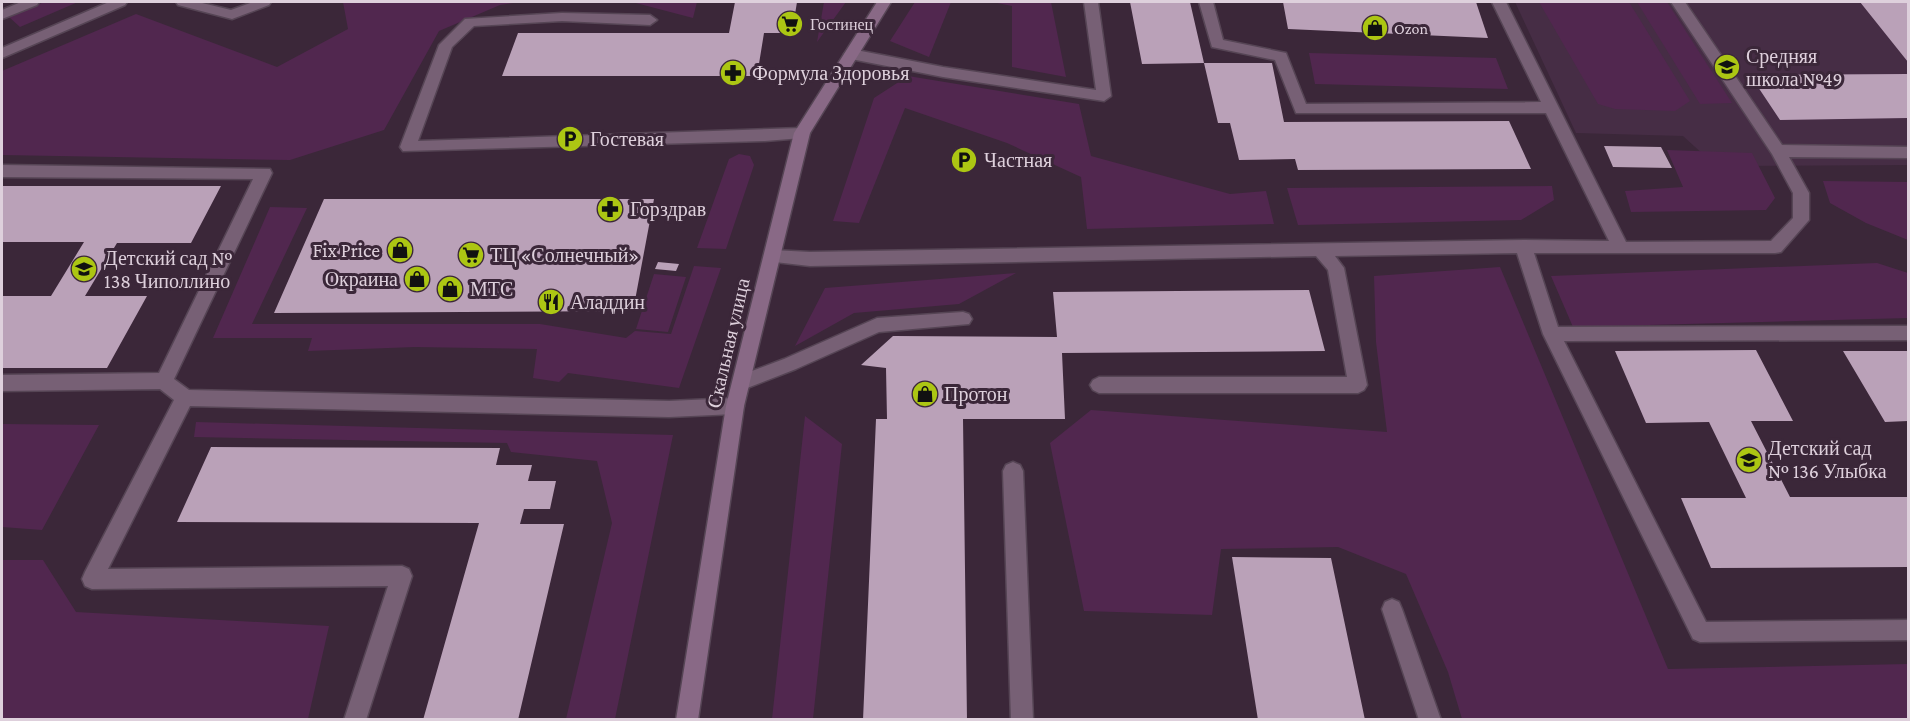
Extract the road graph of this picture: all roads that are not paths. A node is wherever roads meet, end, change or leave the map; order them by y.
1 (32, 2) edge
2 (120, 2) edge
3 (183, 2) edge
4 (264, 2) edge
5 (884, 2) edge
6 (1091, 2) edge
7 (1206, 2) edge
8 (1499, 2) edge
9 (1678, 2) edge
10 (2, 15) edge
11 (650, 20) dead end
12 (2, 53) edge
13 (851, 54) junction
14 (1551, 108) junction
15 (802, 133) junction
16 (1778, 151) junction
17 (1908, 152) edge
18 (2, 171) edge
19 (1524, 246) junction
20 (1621, 248) junction
21 (1321, 251) junction
22 (772, 256) junction
23 (963, 319) dead end
24 (1908, 333) edge
25 (1552, 334) junction
26 (164, 381) junction
27 (741, 382) junction
28 (2, 383) edge
29 (1099, 385) dead end
30 (185, 398) junction
31 (735, 406) junction
32 (1013, 471) dead end
33 (1392, 609) dead end
34 (1908, 630) edge
35 (355, 720) edge
36 (687, 720) edge
37 (1022, 720) edge
38 (1430, 720) edge

1 - 10 lane
2 - 12 lane
3 - 4 lane
5 - 13 street, Скальная улица
6 - 13 lane
7 - 14 lane
8 - 14 lane
9 - 16 lane
11 - 15 lane
13 - 15 street, Скальная улица
14 - 20 lane
15 - 22 street, Скальная улица
16 - 17 lane
16 - 20 lane
18 - 26 lane
19 - 20 lane
19 - 21 lane
19 - 25 lane
21 - 22 lane
21 - 29 lane
22 - 27 street, Скальная улица
23 - 27 lane
24 - 25 lane
25 - 34 lane
26 - 28 lane
26 - 30 lane
27 - 31 street, Скальная улица
30 - 31 lane
30 - 35 lane
31 - 36 street, Скальная улица
32 - 37 lane
33 - 38 lane

